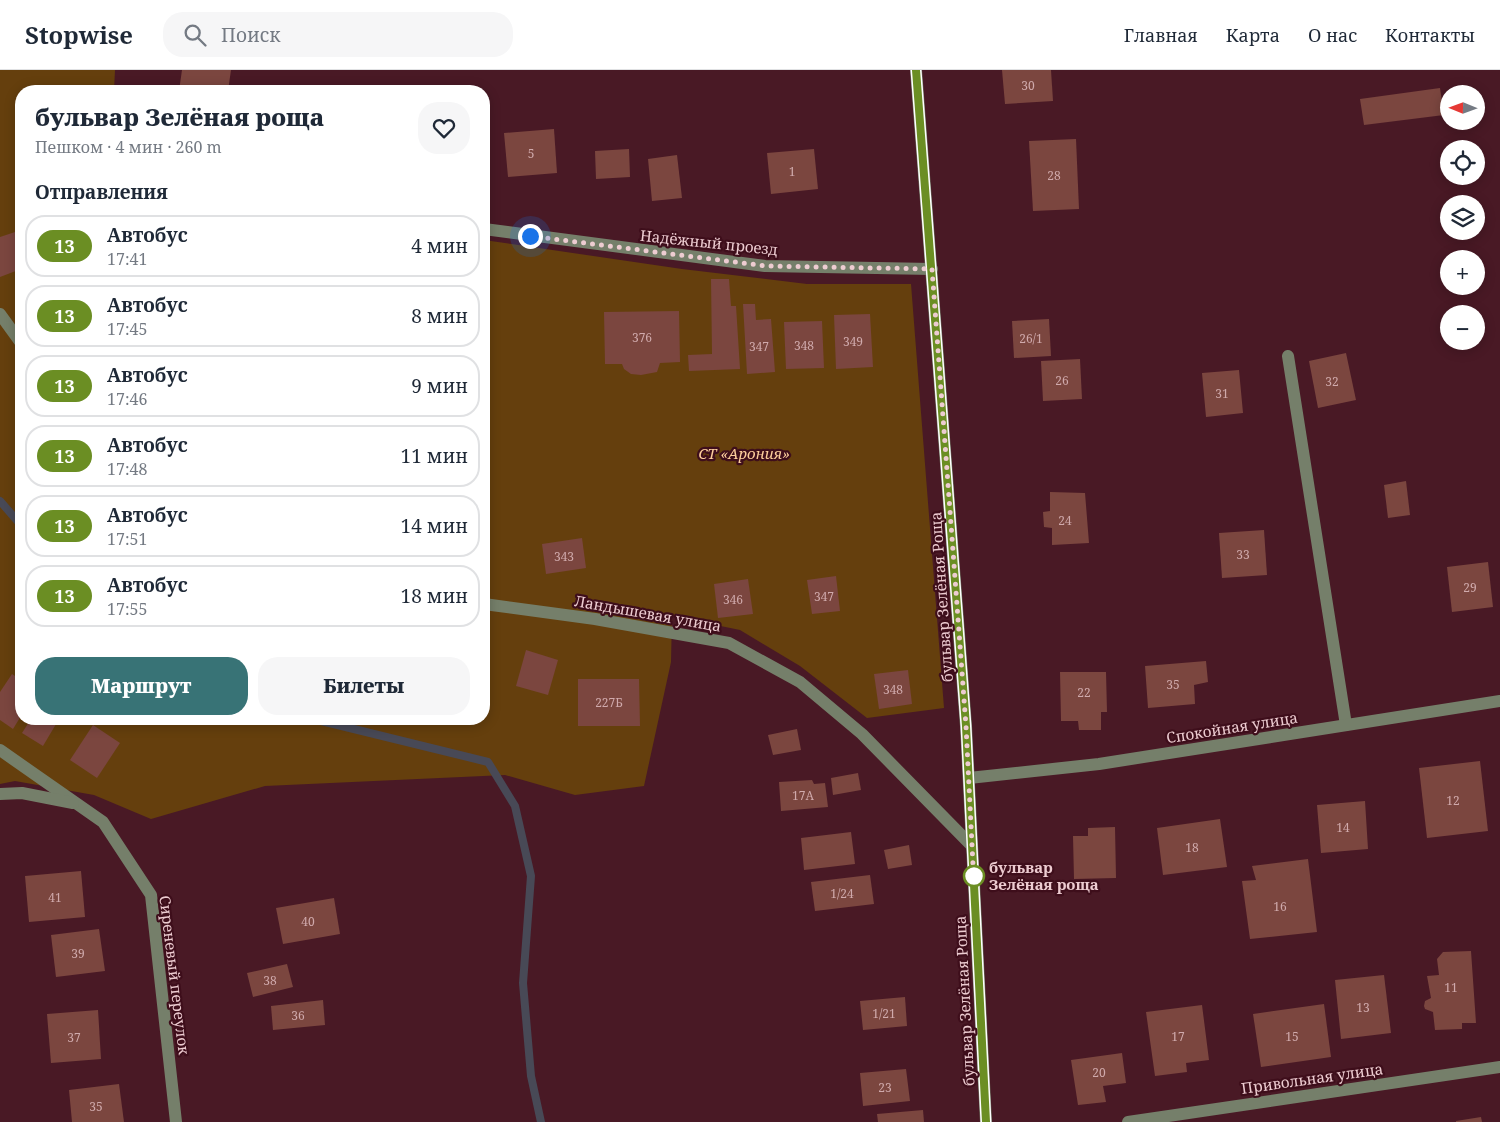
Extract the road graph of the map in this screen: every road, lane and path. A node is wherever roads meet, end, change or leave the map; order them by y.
1 (916, 70) edge
2 (490, 230) edge
3 (932, 269) junction
4 (0, 314) edge
5 (15, 335) edge
6 (1288, 356) dead end
7 (490, 605) edge
8 (1500, 701) edge
9 (1346, 725) junction
10 (0, 750) edge
11 (969, 778) junction
12 (0, 794) edge
13 (78, 804) junction
14 (972, 846) junction
15 (1500, 1067) edge
16 (176, 1122) edge
17 (986, 1122) edge
18 (1128, 1122) edge

1 - 3 street, бульвар Зелёная Роща
2 - 3 street, Надёжный проезд
3 - 11 street, бульвар Зелёная Роща
4 - 5 street
6 - 9 street
7 - 14 street, Ландышевая улица
8 - 9 street, Спокойная улица
9 - 11 street, Спокойная улица
10 - 13 street, Сиреневый переулок
11 - 14 street, бульвар Зелёная Роща
12 - 13 street
13 - 16 street, Сиреневый переулок
14 - 17 street, бульвар Зелёная Роща
15 - 18 street, Привольная улица

